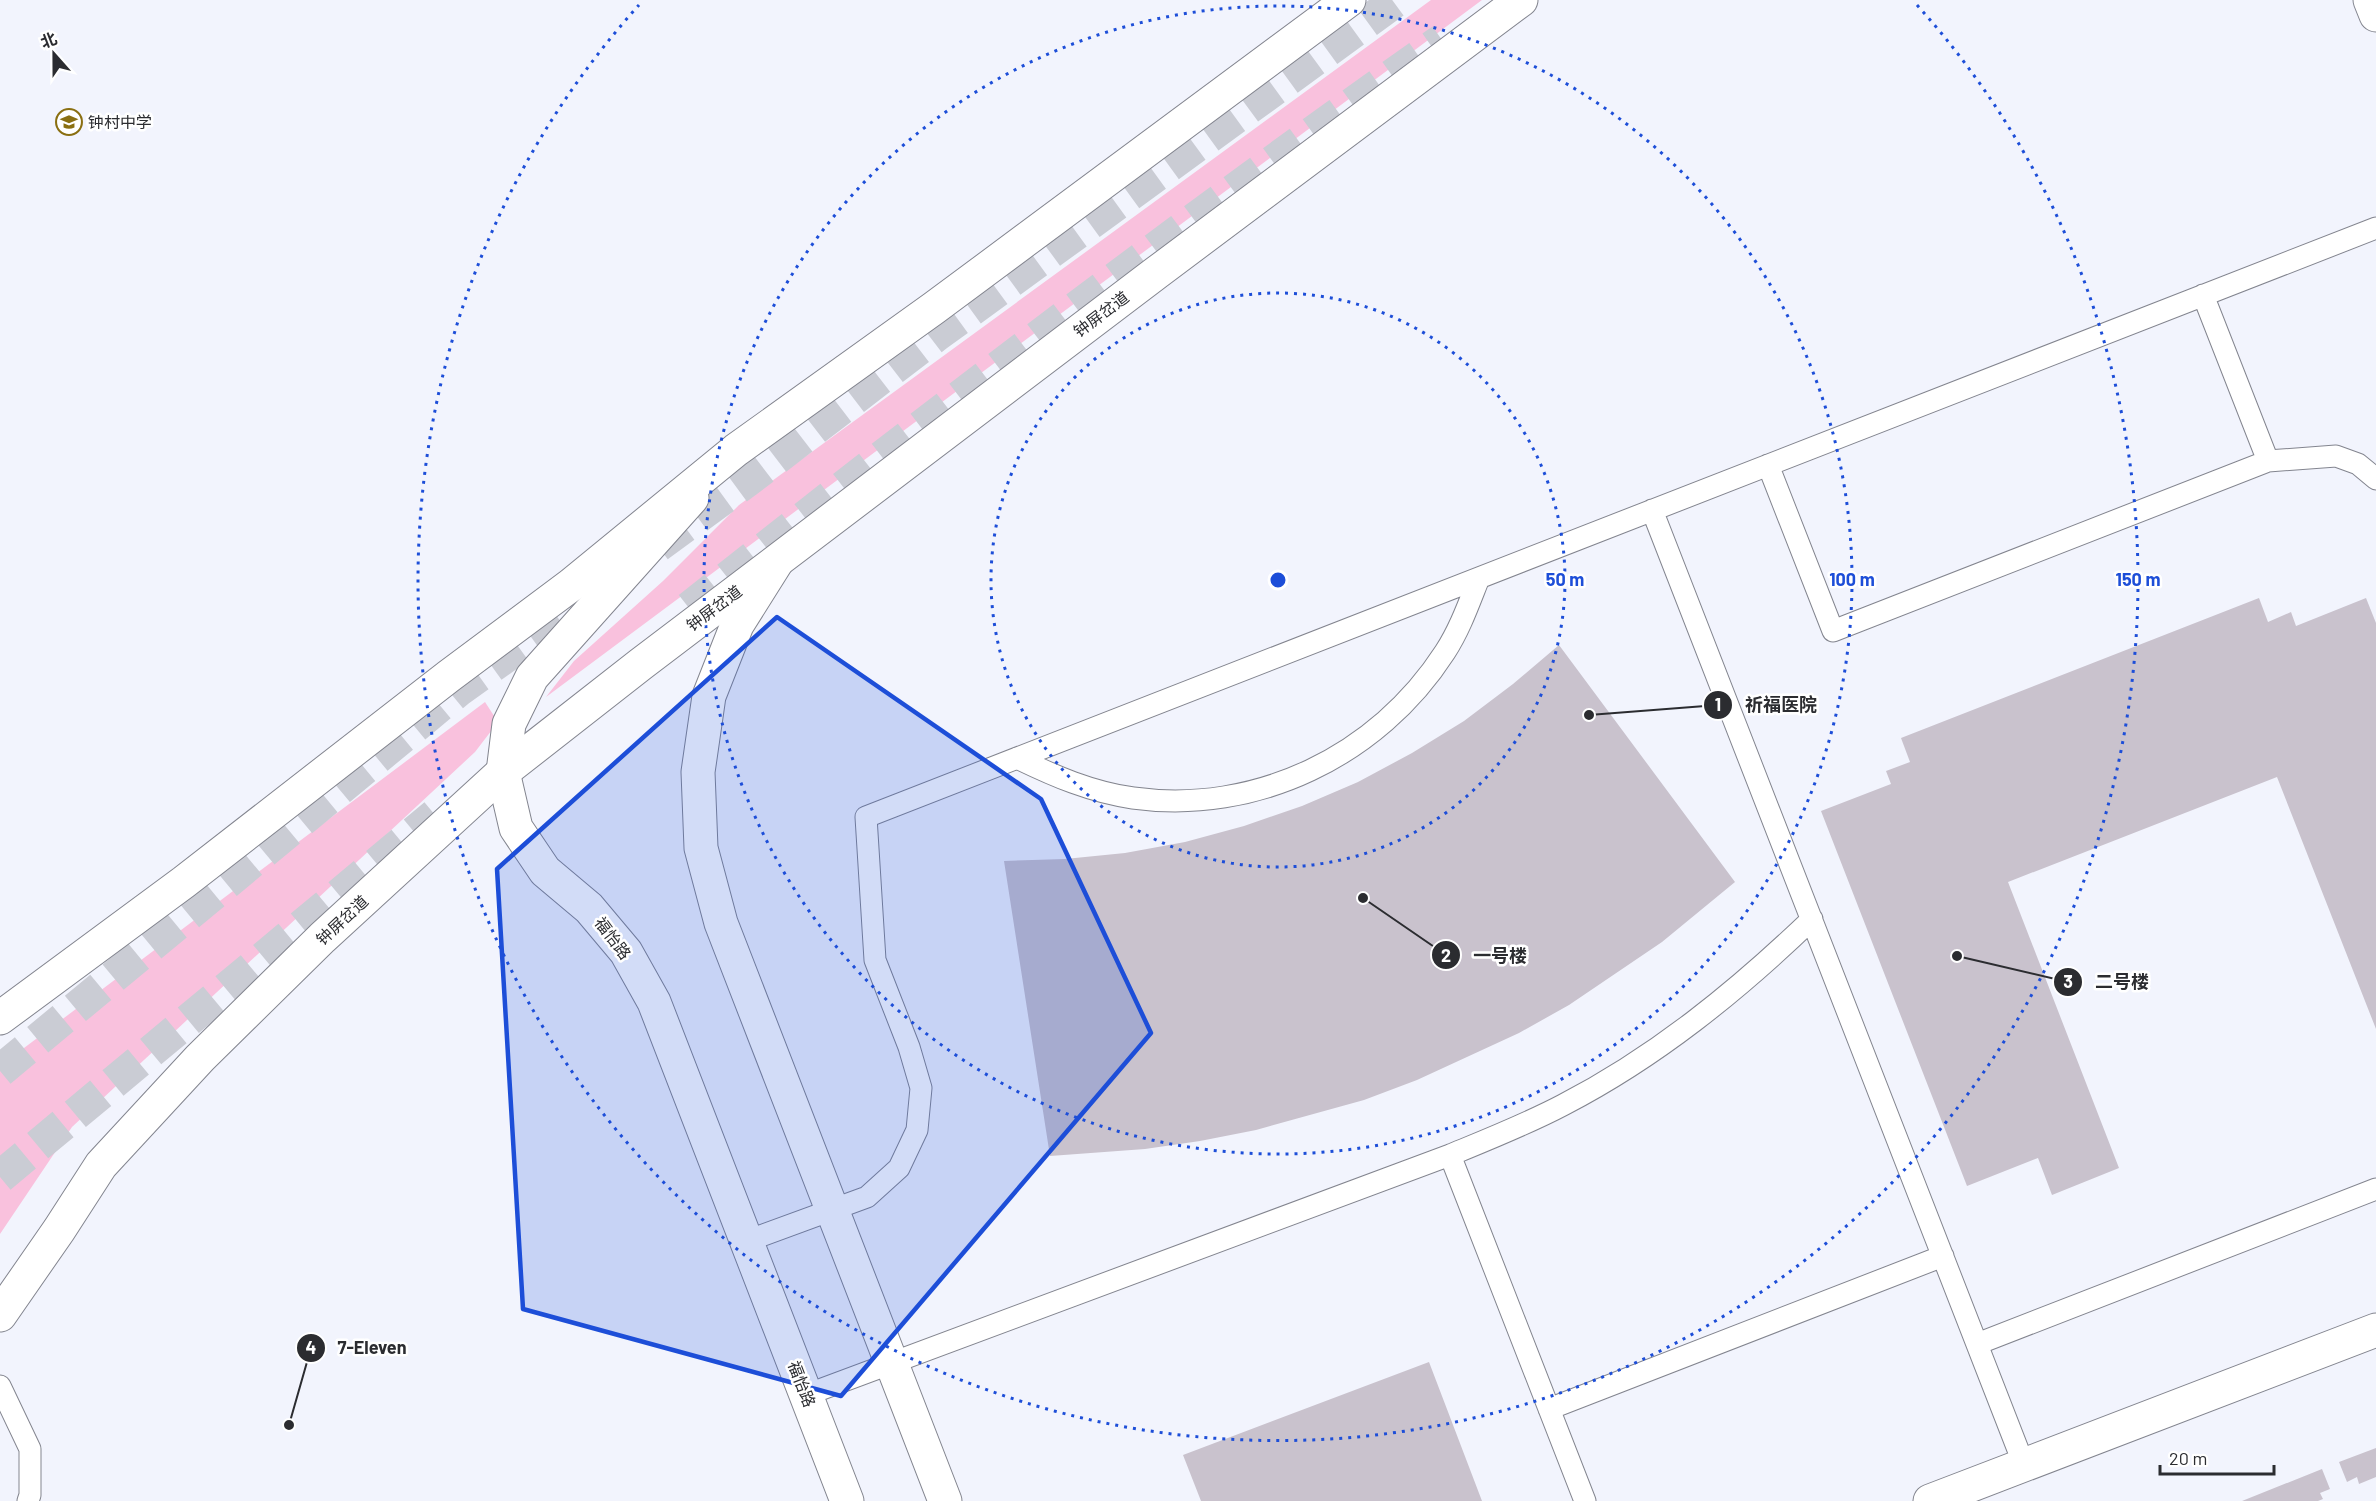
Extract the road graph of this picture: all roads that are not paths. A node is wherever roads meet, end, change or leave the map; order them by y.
1 (1349, 0) edge
2 (1521, 0) edge
3 (2370, 0) edge
4 (2376, 15) edge
5 (2376, 228) edge
6 (2203, 295) junction
7 (735, 450) junction
8 (2268, 461) junction
9 (1768, 465) junction
10 (2376, 479) edge
11 (1652, 510) junction
12 (777, 560) junction
13 (1479, 578) junction
14 (1017, 758) junction
15 (503, 772) junction
16 (1812, 919) junction
17 (0, 1018) edge
18 (1450, 1155) junction
19 (2376, 1189) edge
20 (833, 1210) junction
21 (747, 1241) junction
22 (1943, 1256) junction
23 (0, 1315) edge
24 (2376, 1330) edge
25 (1977, 1344) junction
26 (892, 1363) junction
27 (0, 1386) edge
28 (806, 1395) junction
29 (1549, 1409) junction
30 (2024, 1465) junction
31 (1941, 1499) edge
32 (28, 1501) edge
33 (847, 1501) edge
34 (945, 1501) edge
35 (1585, 1501) edge

1 - 7 main road
2 - 12 main road, 钟屏岔道
3 - 4 main road
5 - 6 lane
6 - 8 lane
6 - 9 lane
7 - 15 main road, 福怡路
7 - 17 main road
8 - 9 lane
8 - 10 lane
9 - 11 lane
11 - 13 lane
11 - 16 lane
12 - 15 main road, 钟屏岔道
12 - 20 main road
13 - 14 lane
13 - 14 lane
14 - 20 lane
15 - 21 main road, 福怡路
15 - 23 main road, 钟屏岔道
16 - 18 lane
16 - 22 lane
18 - 26 lane
18 - 29 lane
19 - 25 lane
20 - 21 lane
20 - 26 main road
21 - 28 main road, 福怡路
22 - 25 lane
22 - 29 lane
24 - 30 main road
25 - 30 lane
26 - 28 lane
26 - 34 main road
27 - 32 lane
28 - 33 main road, 福怡路
29 - 35 lane
30 - 31 main road

